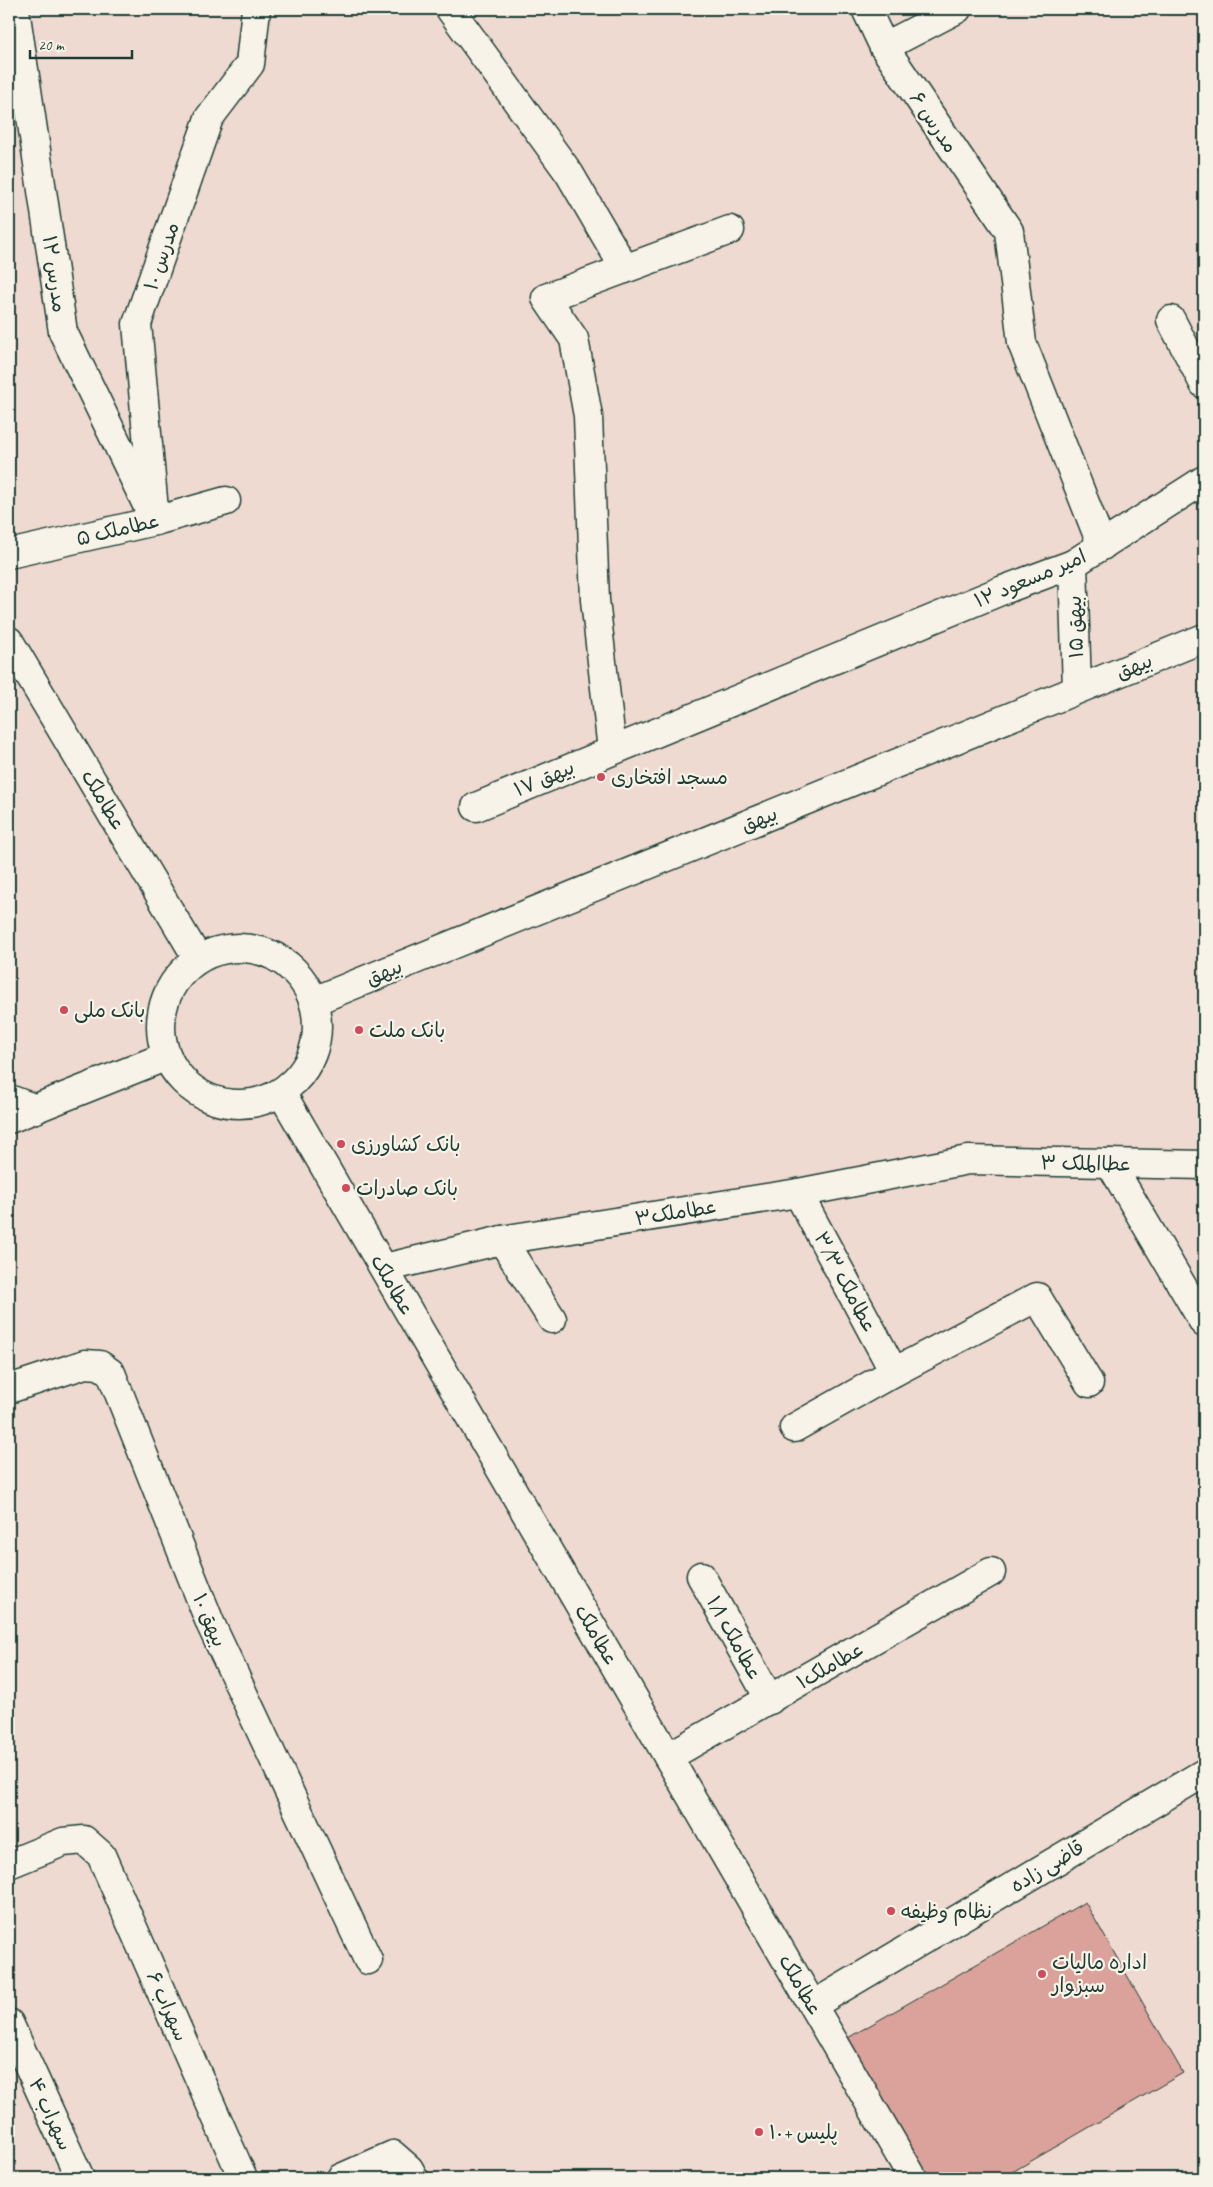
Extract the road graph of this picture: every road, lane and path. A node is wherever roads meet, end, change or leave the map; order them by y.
1 (15, 9) edge
2 (256, 9) edge
3 (450, 9) edge
4 (866, 9) edge
5 (957, 9) edge
6 (884, 47) junction
7 (730, 230) dead end
8 (625, 269) junction
9 (1171, 320) dead end
10 (1204, 384) edge
11 (1204, 480) edge
12 (226, 501) dead end
13 (155, 521) junction
14 (1102, 546) junction
15 (9, 554) edge
16 (1073, 564) junction
17 (1204, 638) edge
18 (9, 641) edge
19 (1077, 689) junction
20 (612, 750) junction
21 (476, 807) dead end
22 (198, 959) junction
23 (314, 1001) junction
24 (167, 1056) junction
25 (281, 1092) junction
26 (9, 1099) edge
27 (36, 1109) junction
28 (9, 1119) edge
29 (968, 1160) joint
30 (1110, 1164) junction
31 (1204, 1166) edge
32 (798, 1193) junction
33 (502, 1240) junction
34 (384, 1268) junction
35 (552, 1319) dead end
36 (1204, 1323) edge
37 (894, 1372) junction
38 (1089, 1384) dead end
39 (9, 1389) edge
40 (794, 1428) dead end
41 (991, 1572) dead end
42 (701, 1576) dead end
43 (770, 1700) junction
44 (668, 1757) junction
45 (1204, 1773) edge
46 (9, 1864) edge
47 (368, 1960) dead end
48 (813, 2005) junction
49 (9, 2023) edge
50 (80, 2178) edge
51 (243, 2178) edge
52 (342, 2178) edge
53 (414, 2178) edge
54 (913, 2178) edge

1 - 13 street, مدرس ۱۲
2 - 13 street, مدرس ۱۰
3 - 8 street
4 - 6 street, مدرس ۶
5 - 6 street
6 - 14 street, مدرس ۶
7 - 8 street
8 - 20 street
9 - 10 street
11 - 14 street, امیر مسعود ۱۲
12 - 13 street, عطاملک ۵
13 - 15 street, عطاملک ۵
14 - 16 street, امیر مسعود ۱۲
16 - 19 street, بیهق ۱۵
16 - 20 street, امیر مسعود ۱۲
17 - 19 street, بیهق
18 - 22 street, عطاملک
19 - 23 street, بیهق
20 - 21 street, بیهق ۱۷
22 - 23 street
22 - 24 street
23 - 25 street
24 - 25 street
24 - 27 street
25 - 34 street, عطاملک
26 - 27 street
27 - 28 street
29 - 30 street, عطاالملک ۳
29 - 32 street, عطاملک۳
30 - 31 street, عطاالملک ۳
30 - 36 street
32 - 33 street, عطاملک۳
32 - 37 street, عطاملک ۳/۳
33 - 34 street, عطاملک۳
33 - 35 street
34 - 44 street, عطاملک
37 - 38 street
37 - 40 street
39 - 47 street, بیهق ۱۰
41 - 43 street, عطاملک۱
42 - 43 street, عطاملک ۱/۱
43 - 44 street, عطاملک۱
44 - 48 street, عطاملک
45 - 48 street, قاضی زاده
46 - 51 street, سهراب ۶
48 - 54 street, عطاملک
49 - 50 street, سهراب ۴
52 - 53 street

